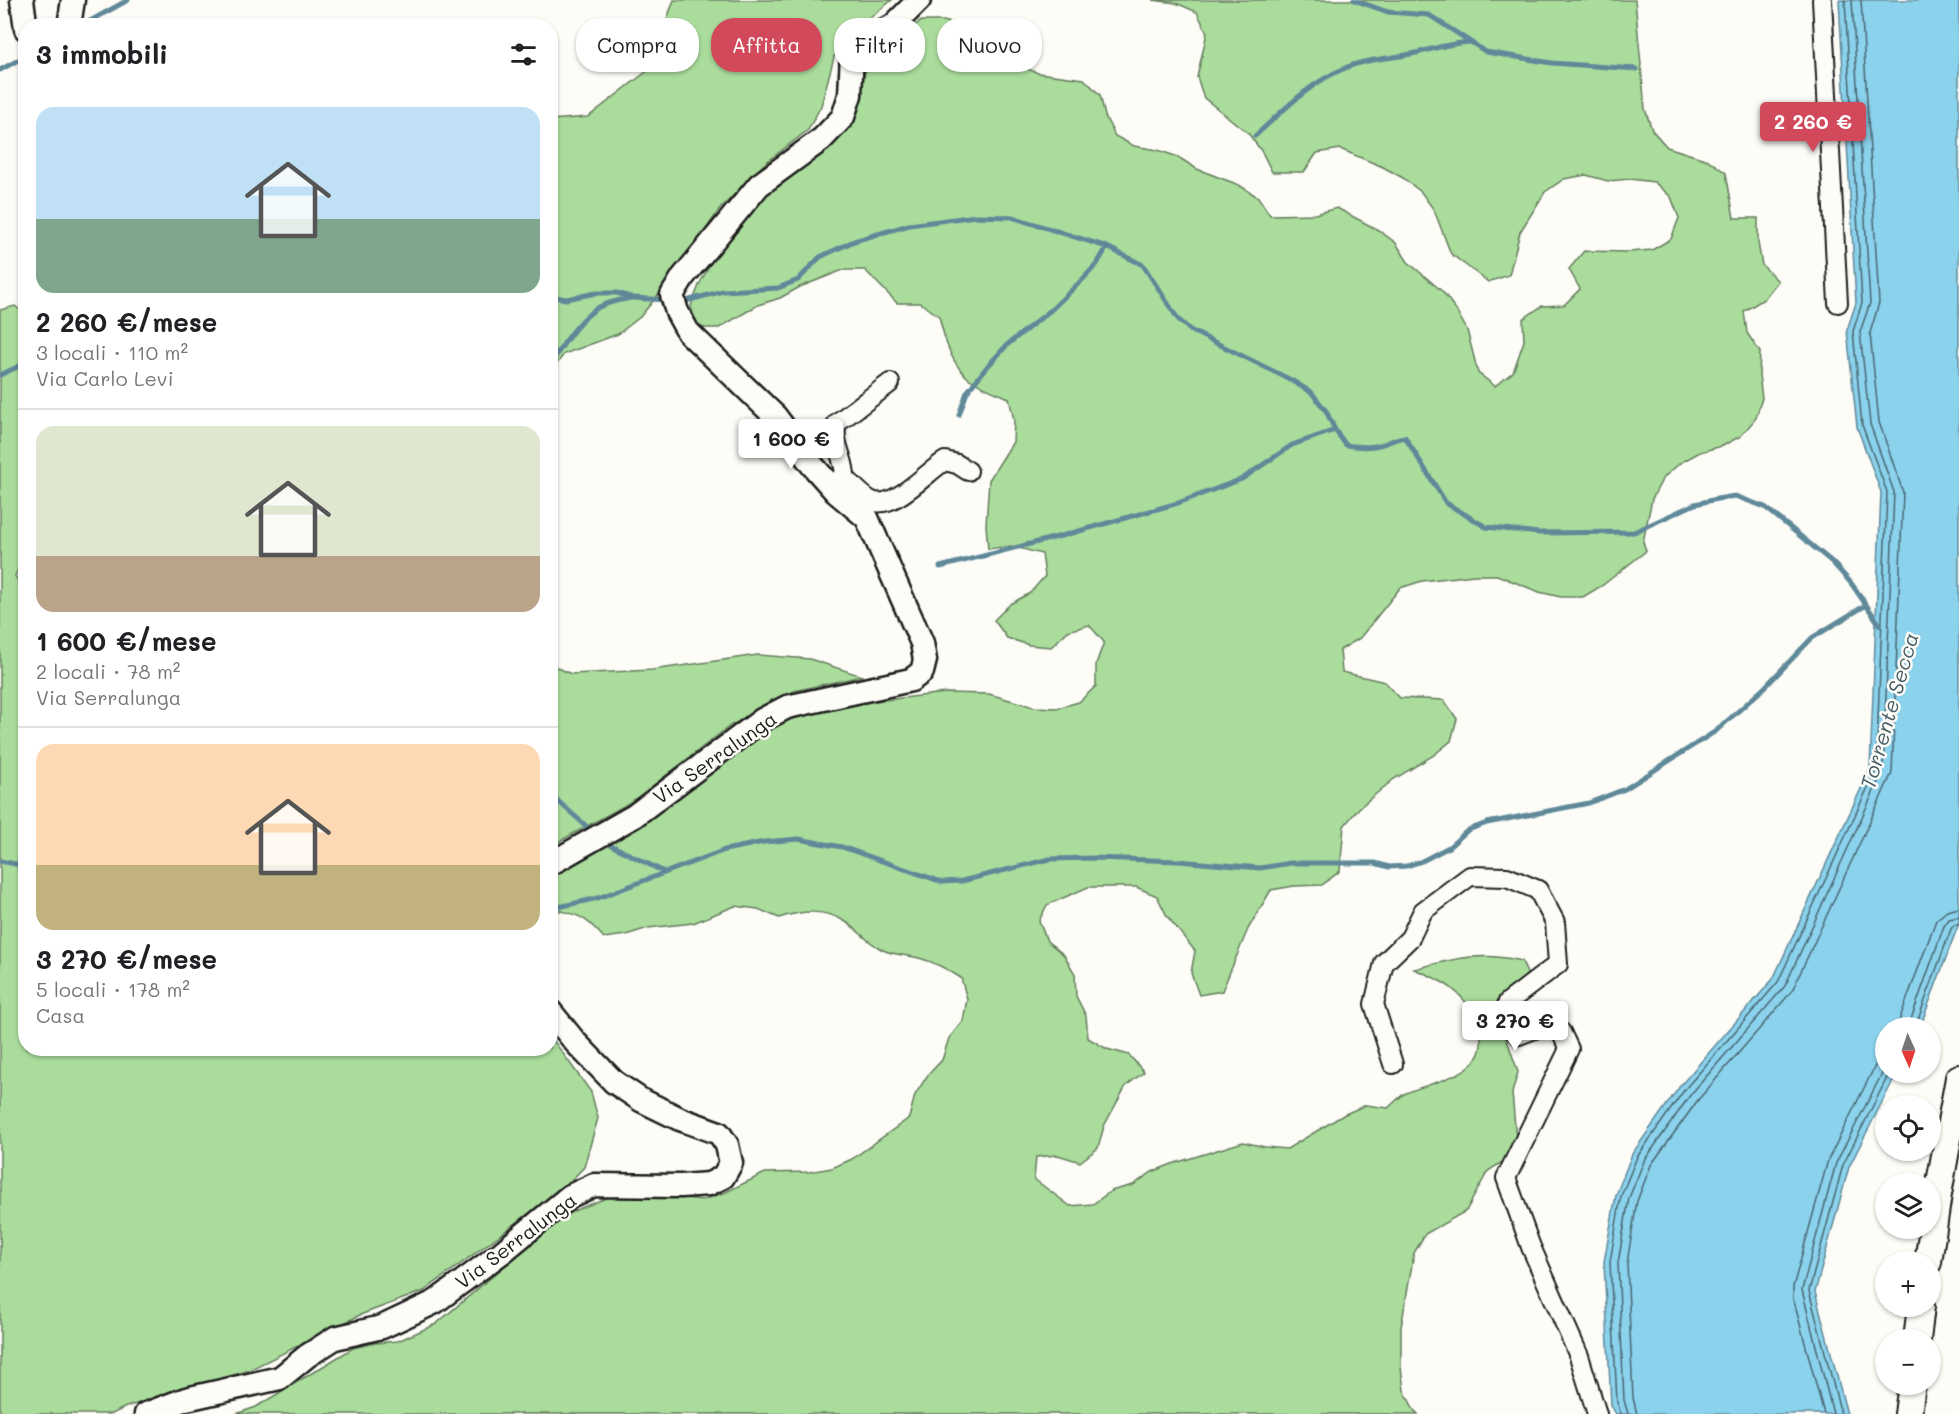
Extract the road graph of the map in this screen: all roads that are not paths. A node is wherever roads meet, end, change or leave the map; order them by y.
1 (22, 0) edge
2 (73, 0) edge
3 (919, 0) edge
4 (1822, 0) edge
5 (24, 18) edge
6 (70, 18) edge
7 (1838, 303) dead end
8 (890, 383) dead end
9 (968, 471) dead end
10 (836, 480) junction
11 (558, 859) edge
12 (558, 1021) edge
13 (1393, 1064) dead end
14 (1959, 1078) edge
15 (1956, 1117) edge
16 (1930, 1251) edge
17 (1911, 1395) edge
18 (146, 1414) edge
19 (1597, 1414) edge
20 (1908, 1414) edge

1 - 5 street
2 - 6 street
3 - 10 street, Via Serralunga
4 - 7 street
8 - 10 street
9 - 10 street, Via Serralunga
10 - 11 street, Via Serralunga
12 - 18 street, Via Serralunga
13 - 19 street
14 - 15 main road
15 - 16 main road
17 - 20 main road

